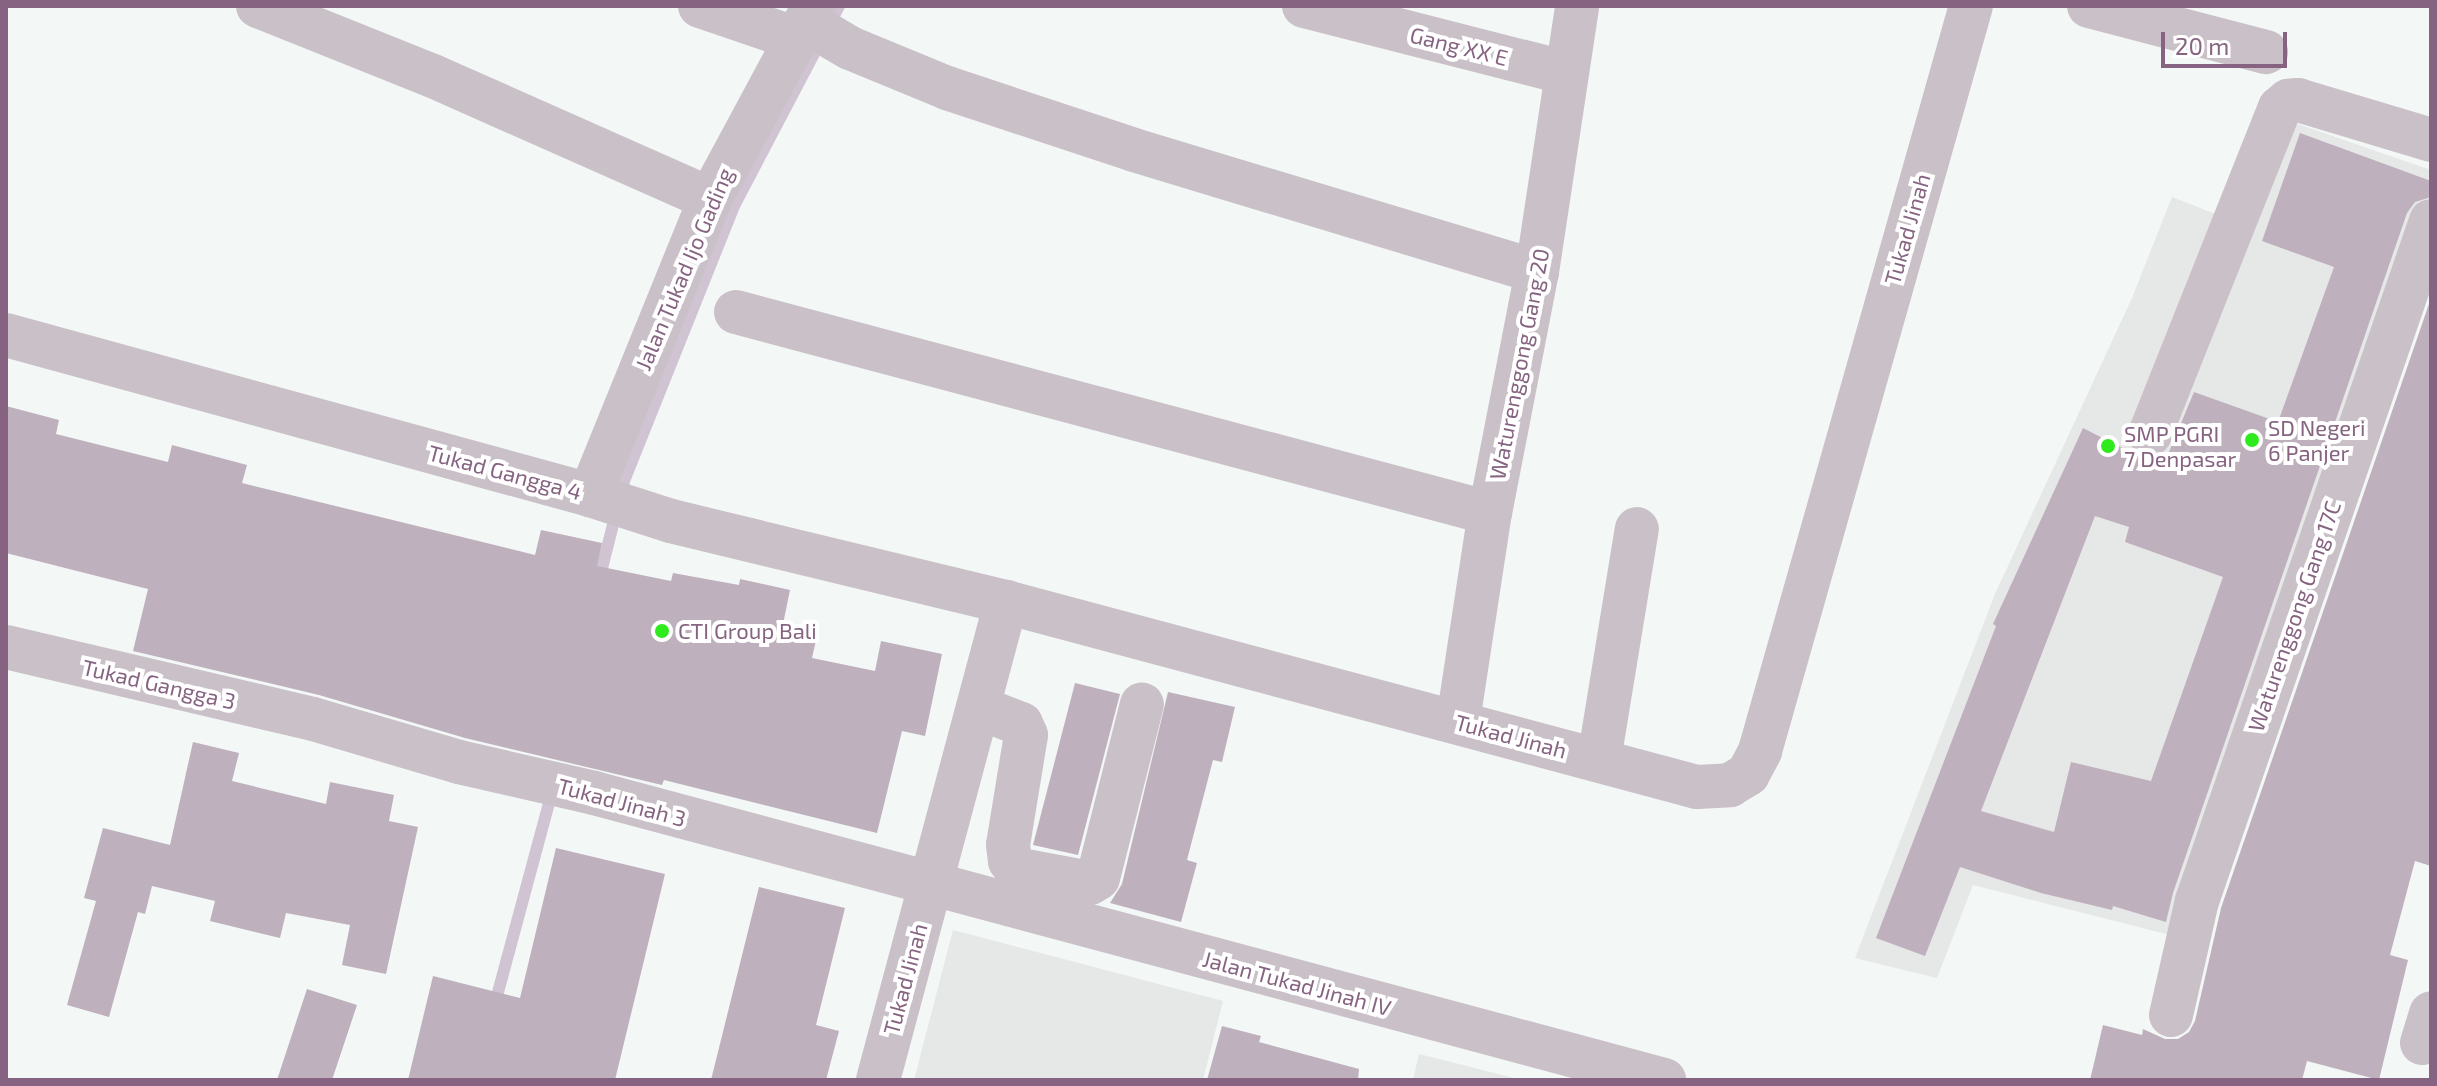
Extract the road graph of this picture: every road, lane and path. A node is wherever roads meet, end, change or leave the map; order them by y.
1 (258, 6) edge
2 (700, 6) edge
3 (1304, 6) edge
4 (1577, 6) edge
5 (2089, 6) edge
6 (2200, 20) edge
7 (1966, 21) edge
8 (818, 29) edge
9 (2266, 52) dead end
10 (1566, 73) junction
11 (2431, 140) edge
12 (710, 199) junction
13 (2431, 221) edge
14 (1537, 272) junction
15 (736, 312) dead end
16 (6, 335) edge
17 (2150, 434) dead end
18 (596, 497) junction
19 (1490, 513) junction
20 (1637, 529) dead end
21 (1006, 602) junction
22 (6, 647) edge
23 (1142, 704) dead end
24 (980, 708) junction
25 (313, 719) joint
26 (1458, 721) junction
27 (1599, 760) junction
28 (930, 886) junction
29 (2171, 1015) dead end
30 (878, 1080) edge
31 (1664, 1080) edge

1 - 12 street
2 - 8 street
3 - 10 street, Gang XX E
4 - 10 street, Waturenggong Gang 20
5 - 6 street
6 - 9 street
7 - 27 street, Tukad Jinah
8 - 12 street, Jalan Tukad Ijo Gading
8 - 14 street
10 - 14 street, Waturenggong Gang 20
11 - 17 street
12 - 18 street, Jalan Tukad Ijo Gading
13 - 29 street, Waturenggong Gang 17C
14 - 19 street, Waturenggong Gang 20
15 - 19 street
16 - 18 street, Tukad Gangga 4
18 - 21 street, Tukad Gangga 4
19 - 26 street, Waturenggong Gang 20
20 - 27 street
21 - 24 street, Tukad Jinah
21 - 26 street, Tukad Jinah
22 - 25 street, Tukad Gangga 3
23 - 24 street
24 - 28 street, Tukad Jinah
25 - 28 street, Tukad Jinah 3
26 - 27 street, Tukad Jinah
28 - 30 street, Tukad Jinah
28 - 31 street, Jalan Tukad Jinah IV

